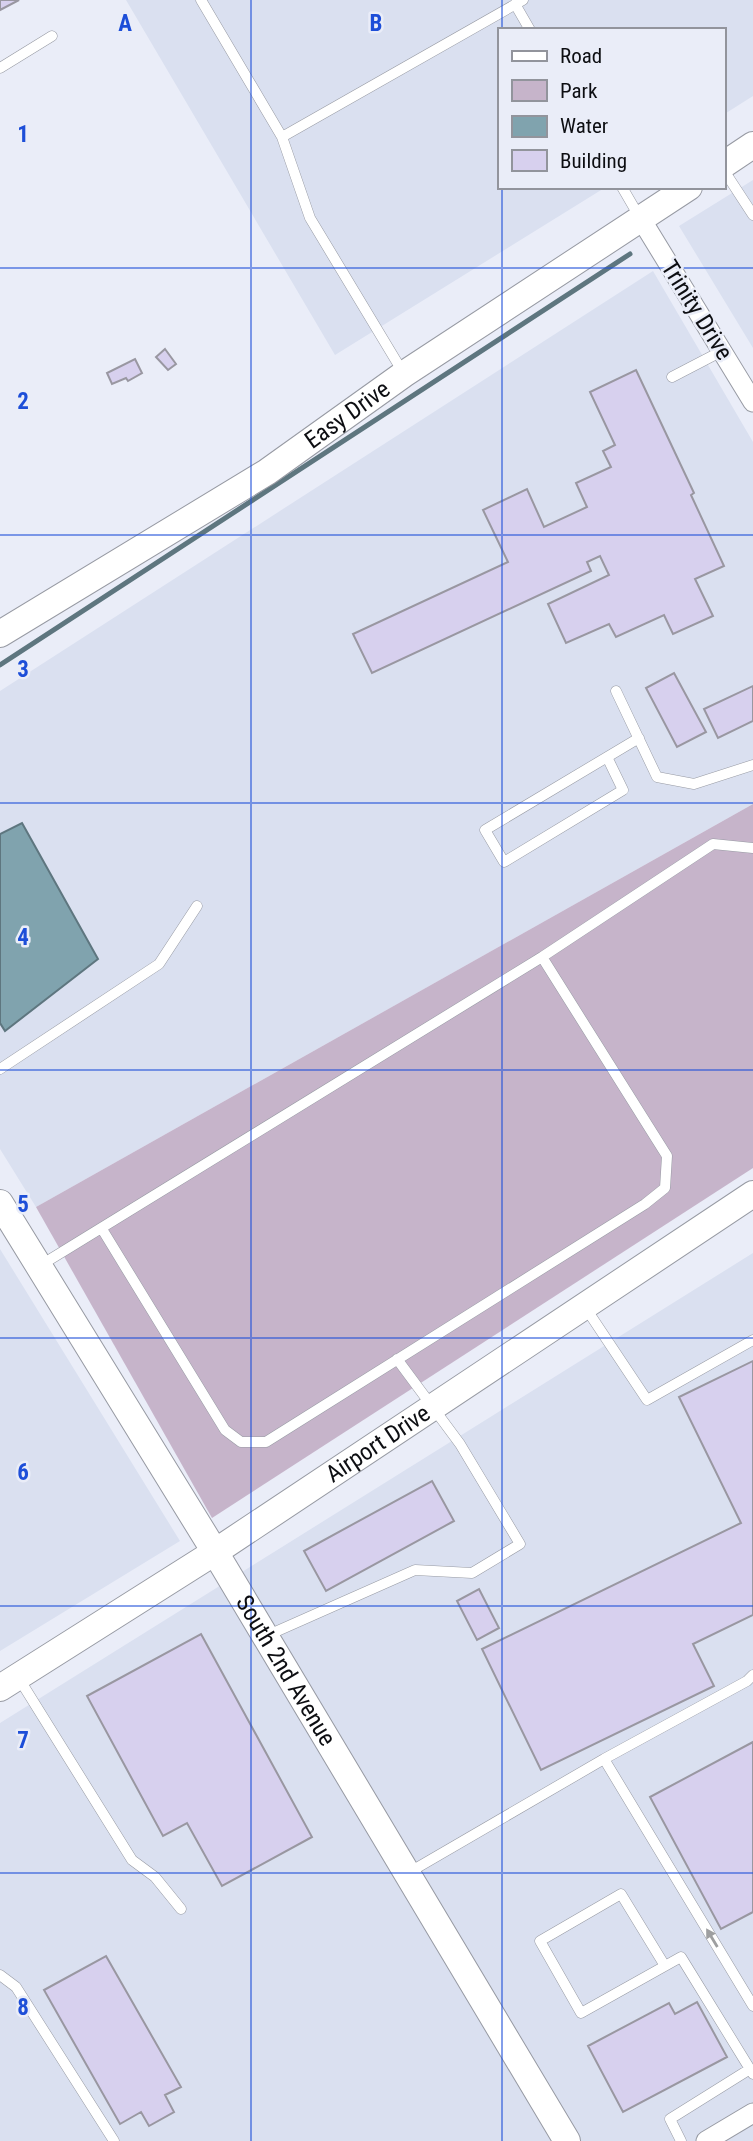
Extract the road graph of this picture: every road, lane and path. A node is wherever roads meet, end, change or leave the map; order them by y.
1 (201, 0) edge
2 (519, 2) edge
3 (529, 28) edge
4 (52, 36) dead end
5 (0, 68) edge
6 (282, 137) junction
7 (753, 145) edge
8 (725, 166) edge
9 (725, 170) edge
10 (623, 189) edge
11 (686, 189) edge
12 (753, 215) edge
13 (640, 219) junction
14 (722, 351) junction
15 (404, 374) junction
16 (672, 377) dead end
17 (753, 402) edge
18 (0, 634) edge
19 (616, 691) dead end
20 (639, 738) junction
21 (607, 757) junction
22 (753, 765) edge
23 (753, 848) edge
24 (197, 906) dead end
25 (542, 957) junction
26 (0, 1069) edge
27 (753, 1194) edge
28 (0, 1203) edge
29 (102, 1229) junction
30 (39, 1266) junction
31 (584, 1306) junction
32 (753, 1340) edge
33 (397, 1359) junction
34 (433, 1408) junction
35 (215, 1552) junction
36 (265, 1636) junction
37 (750, 1678) edge
38 (9, 1682) edge
39 (753, 1691) edge
40 (604, 1759) junction
41 (407, 1874) junction
42 (181, 1909) dead end
43 (664, 1966) junction
44 (0, 1975) edge
45 (750, 2001) edge
46 (752, 2071) edge
47 (753, 2113) edge
48 (712, 2140) edge
49 (114, 2141) edge
50 (567, 2141) edge
51 (681, 2141) edge

1 - 6 lane
2 - 3 lane
2 - 6 lane
4 - 5 lane
6 - 15 lane
7 - 8 street
9 - 12 lane
10 - 13 lane
11 - 13 street, Easy Drive
13 - 14 street, Trinity Drive
13 - 15 street, Easy Drive
14 - 16 lane
14 - 17 street, Trinity Drive
15 - 18 street, Easy Drive
19 - 20 lane
20 - 21 lane
20 - 22 lane
21 - 21 lane
23 - 25 lane
24 - 26 lane
25 - 29 lane
25 - 33 lane
27 - 31 street, Airport Drive
28 - 30 street, South 2nd Avenue
29 - 30 lane
29 - 33 lane
30 - 35 street, South 2nd Avenue
31 - 32 lane
31 - 34 street, Airport Drive
33 - 34 lane
34 - 35 street, Airport Drive
34 - 36 lane
35 - 36 street, South 2nd Avenue
35 - 38 street, Airport Drive
36 - 41 street, South 2nd Avenue
37 - 39 lane
37 - 40 lane
38 - 42 lane
40 - 41 lane
45 -> 40 lane
41 - 50 street, South 2nd Avenue
43 - 43 lane
43 - 46 lane
44 - 49 lane
46 - 51 lane
47 - 48 street

